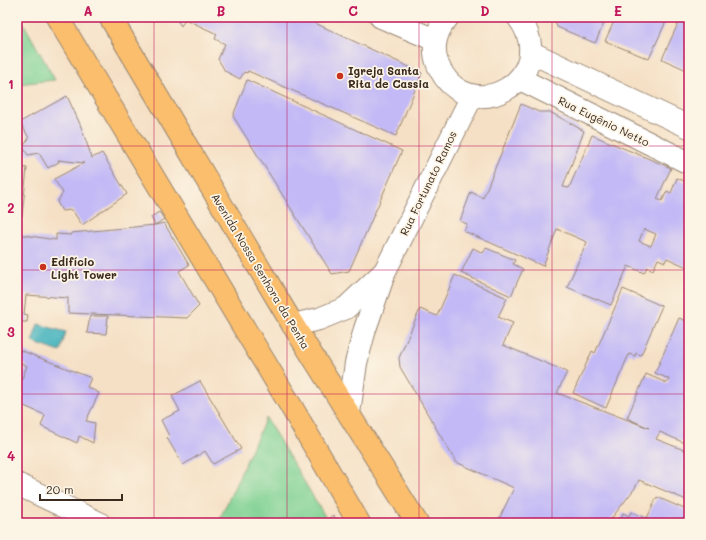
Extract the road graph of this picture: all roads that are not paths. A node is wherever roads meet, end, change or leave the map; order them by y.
1 (57, 17) edge
2 (110, 17) edge
3 (381, 17) edge
4 (448, 17) edge
5 (518, 17) edge
6 (435, 40) junction
7 (530, 52) junction
8 (520, 79) junction
9 (472, 96) junction
10 (689, 126) edge
11 (689, 163) edge
12 (385, 271) junction
13 (293, 325) junction
14 (349, 413) junction
15 (17, 484) edge
16 (99, 523) edge
17 (359, 523) edge
18 (417, 523) edge

1 - 17 main road
2 - 13 main road, Avenida Nossa Senhora da Penha
3 - 6 street
4 - 6 street
5 - 7 street
6 - 9 street
7 - 8 street
7 - 10 street
8 - 9 street
8 - 11 street, Rua Eugênio Netto
9 - 12 street, Rua Fortunato Ramos
12 - 13 street, Rua Fortunato Ramos
12 - 14 street, Rua Fortunato Ramos
13 - 14 main road, Avenida Nossa Senhora da Penha
14 - 18 main road, Avenida Nossa Senhora da Penha
15 - 16 street

